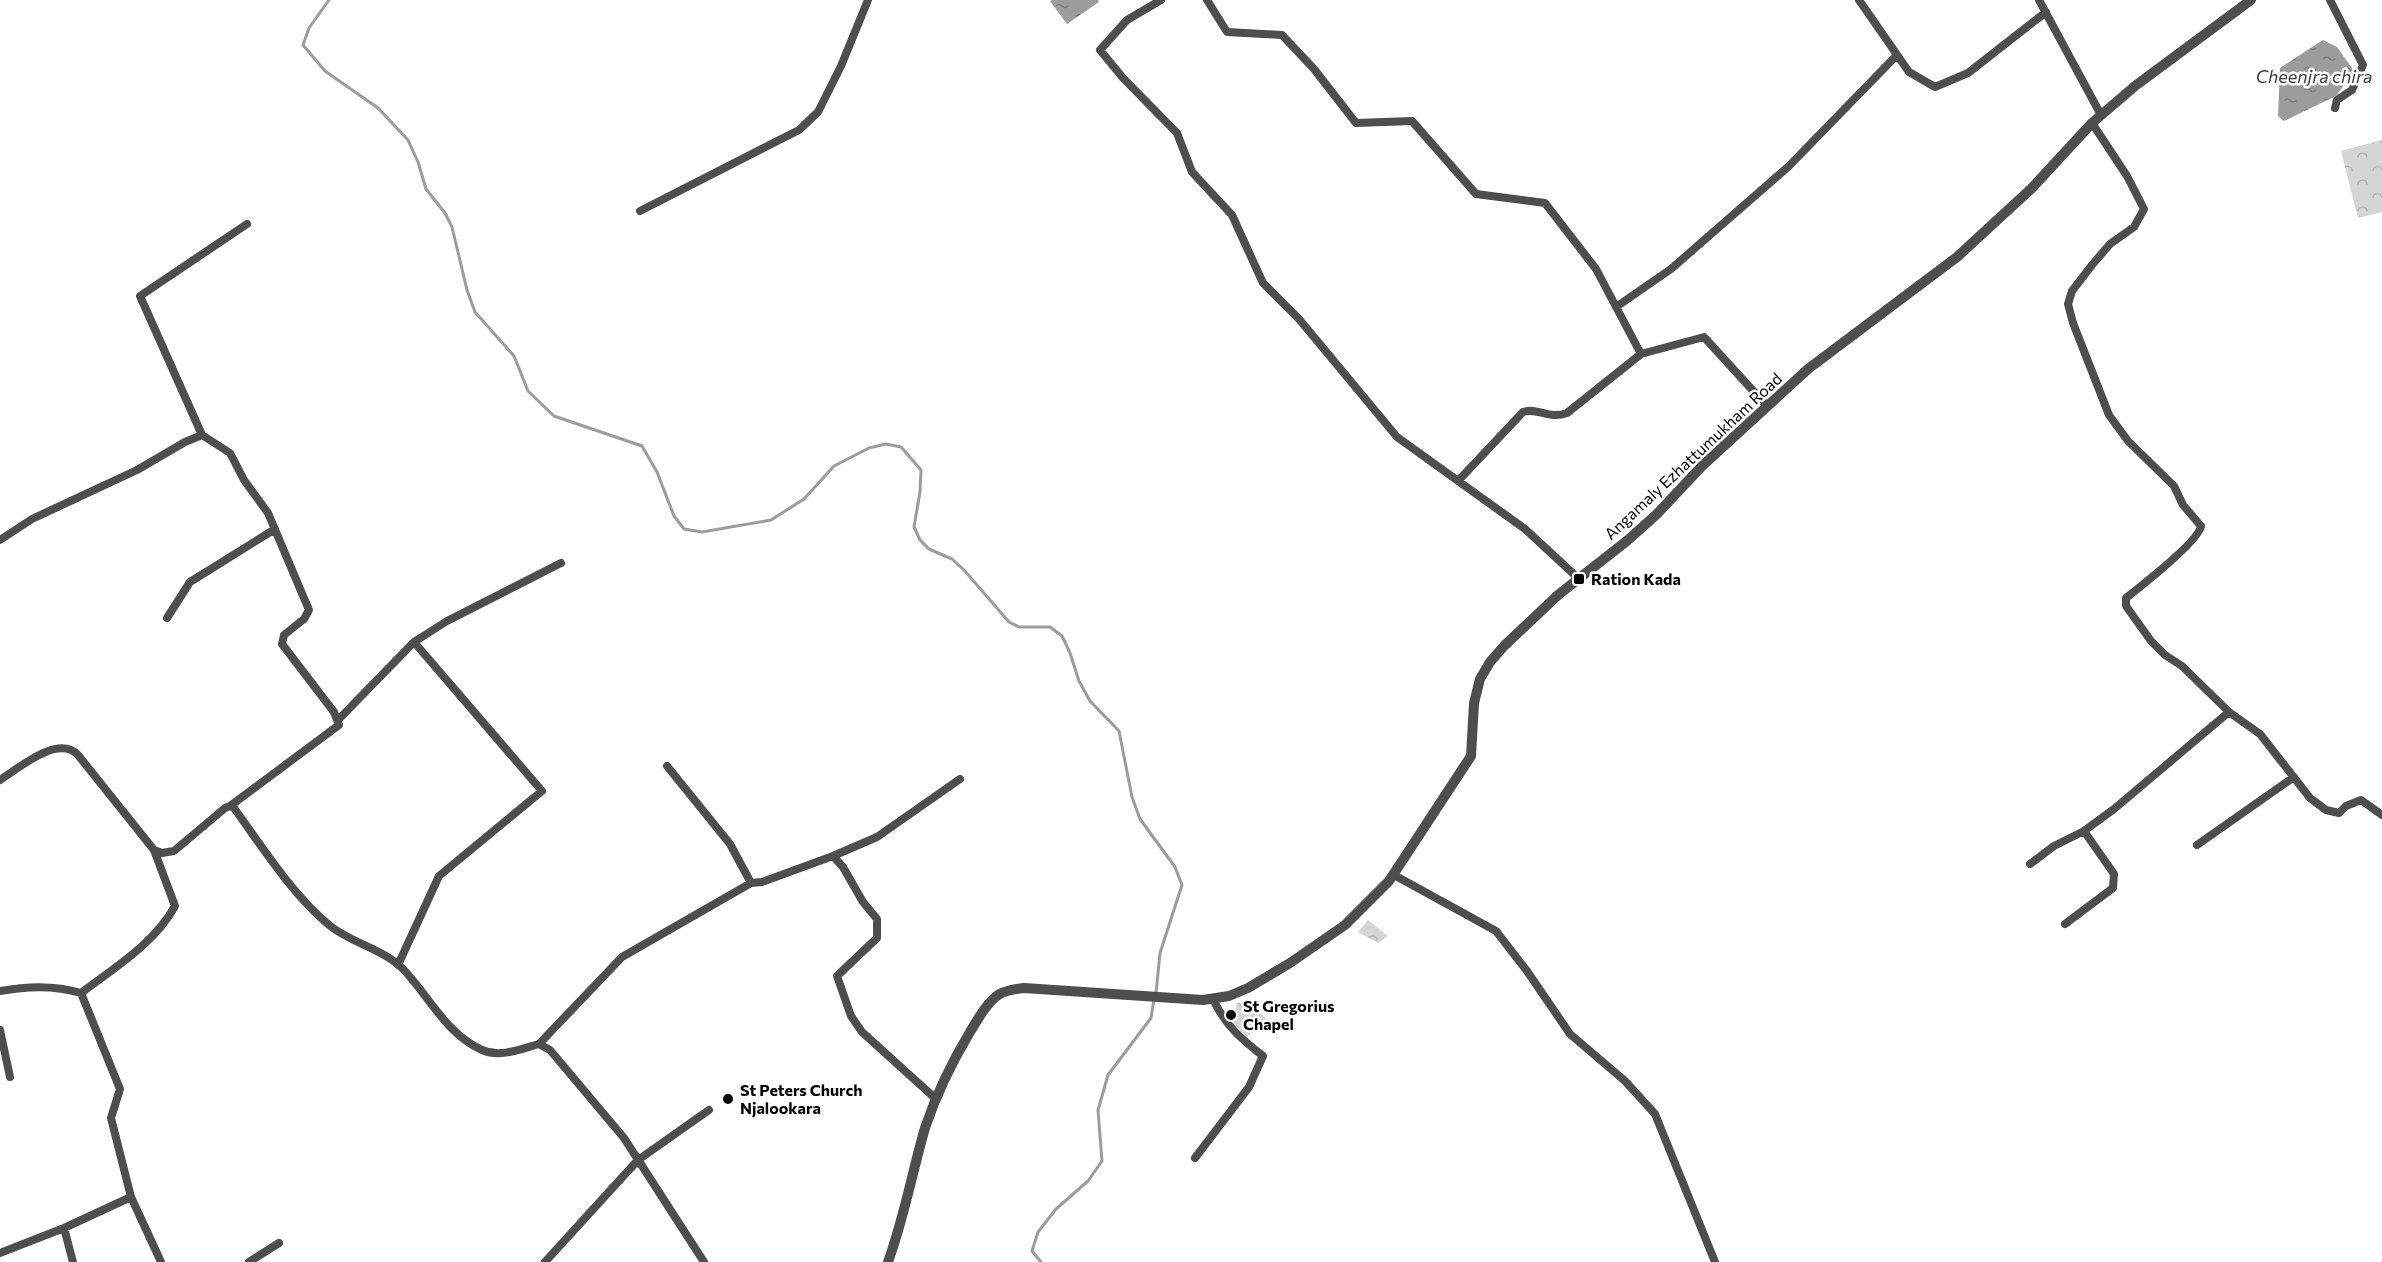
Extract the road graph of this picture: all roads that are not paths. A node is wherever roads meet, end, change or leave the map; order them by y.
1 (868, 0) edge
2 (1161, 0) edge
3 (1207, 0) edge
4 (1859, 0) edge
5 (2039, 0) edge
6 (2251, 0) edge
7 (2330, 0) edge
8 (2046, 12) junction
9 (1897, 55) junction
10 (2336, 108) dead end
11 (2101, 115) junction
12 (2092, 123) junction
13 (640, 211) dead end
14 (247, 224) dead end
15 (1616, 307) junction
16 (1641, 354) junction
17 (1767, 406) junction
18 (202, 435) junction
19 (1458, 481) junction
20 (275, 529) junction
21 (0, 540) edge
22 (561, 563) dead end
23 (1579, 579) junction
24 (166, 618) dead end
25 (414, 642) junction
26 (2229, 712) junction
27 (339, 719) junction
28 (667, 766) dead end
29 (2294, 777) junction
30 (960, 779) dead end
31 (0, 780) edge
32 (230, 806) junction
33 (2382, 815) edge
34 (2084, 831) junction
35 (2198, 845) dead end
36 (154, 849) junction
37 (833, 856) junction
38 (2030, 864) dead end
39 (1394, 875) junction
40 (751, 883) junction
41 (2065, 924) dead end
42 (398, 965) junction
43 (0, 991) edge
44 (81, 993) junction
45 (1214, 999) junction
46 (0, 1030) edge
47 (539, 1044) junction
48 (10, 1077) dead end
49 (936, 1099) junction
50 (709, 1110) dead end
51 (1195, 1158) dead end
52 (638, 1160) junction
53 (131, 1197) junction
54 (64, 1228) junction
55 (279, 1243) dead end
56 (0, 1253) edge
57 (73, 1262) edge
58 (161, 1262) edge
59 (249, 1262) edge
60 (545, 1262) edge
61 (704, 1262) edge
62 (888, 1262) edge
63 (1715, 1262) edge

1 - 13 street
2 - 19 street
3 - 15 street
4 - 9 street
5 - 8 street
6 - 11 street, Angamaly Ezhattumukham Road
7 - 10 street
8 - 9 street
8 - 11 street
9 - 15 street
11 - 12 street, Angamaly Ezhattumukham Road
12 - 17 street, Angamaly Ezhattumukham Road
12 - 26 street
14 - 18 street
15 - 16 street
16 - 17 street
16 - 19 street
17 - 23 street, Angamaly Ezhattumukham Road
18 - 20 street
18 - 21 street
19 - 23 street
20 - 24 street
20 - 27 street
22 - 25 street
23 - 39 street, Angamaly Ezhattumukham Road
25 - 27 street
25 - 42 street
26 - 29 street
26 - 34 street
27 - 32 street
28 - 40 street
29 - 33 street
29 - 35 street
30 - 37 street
31 - 36 street
32 - 36 street
32 - 42 street
34 - 38 street
34 - 41 street
36 - 44 street
37 - 40 street
37 - 49 street
39 - 45 street, Angamaly Ezhattumukham Road
39 - 63 street
40 - 47 street
42 - 47 street
43 - 44 street
44 - 53 street
45 - 49 street, Angamaly Ezhattumukham Road
45 - 51 street
46 - 48 street
47 - 52 street
49 - 62 street, Angamaly Ezhattumukham Road
50 - 52 street
52 - 60 street
52 - 61 street
53 - 54 street
53 - 58 street
54 - 56 street
54 - 57 street
55 - 59 street

